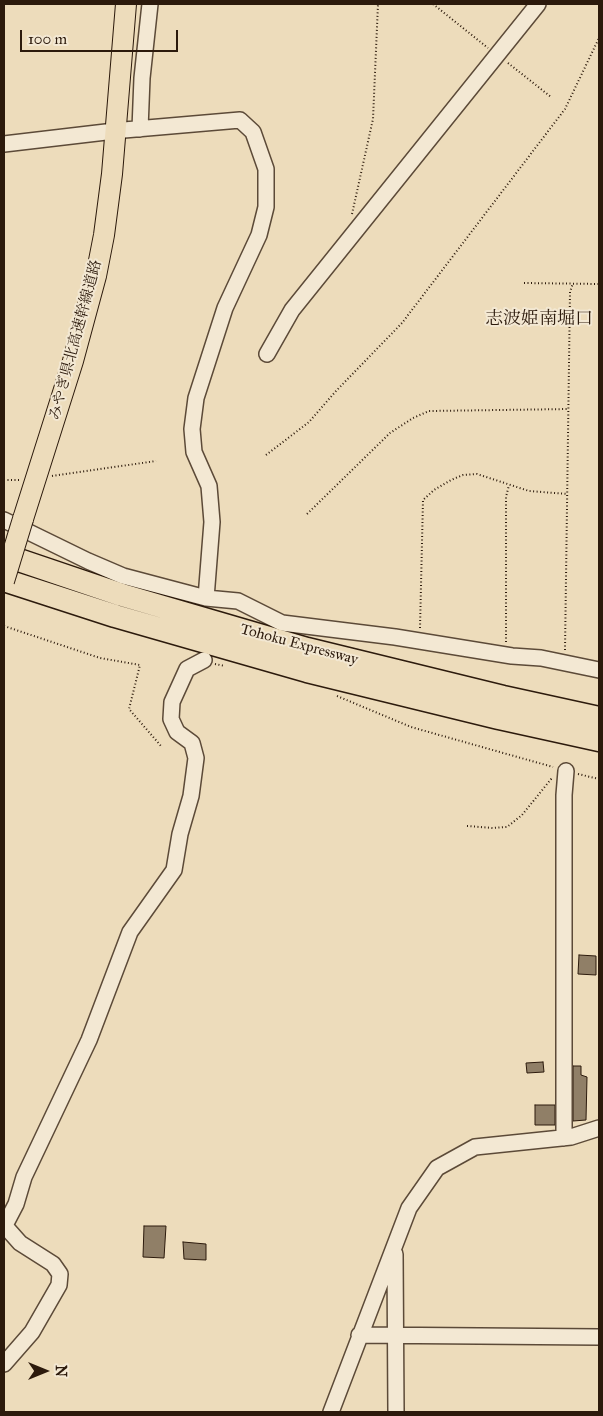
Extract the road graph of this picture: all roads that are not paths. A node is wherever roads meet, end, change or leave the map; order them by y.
1 (126, 4) edge
2 (150, 4) edge
3 (538, 4) edge
4 (140, 129) junction
5 (124, 130) dead end
6 (106, 132) dead end
7 (4, 144) edge
8 (267, 354) dead end
9 (13, 520) edge
10 (4, 555) edge
11 (4, 580) edge
12 (214, 603) junction
13 (204, 660) road end
14 (599, 670) edge
15 (599, 718) edge
16 (599, 740) edge
17 (566, 771) road end
18 (599, 1128) edge
19 (564, 1138) junction
20 (4, 1226) edge
21 (394, 1245) junction
22 (360, 1335) junction
23 (396, 1336) junction
24 (599, 1337) edge
25 (4, 1364) edge
26 (331, 1412) edge
27 (396, 1412) edge

1 - 9 main road, みやぎ県北高速幹線道路
2 - 4 street
3 - 8 street
4 - 5 street
4 - 12 street
6 - 7 street
9 - 11 main road, みやぎ県北高速幹線道路, bridge
9 - 12 street
10 - 15 highway, Tohoku Expressway
11 - 16 highway, Tohoku Expressway
12 - 14 street
13 - 20 street
17 - 19 street
18 - 19 street
19 - 21 street
20 - 25 street
21 - 22 street
21 - 23 street
22 - 23 street
22 - 26 street
23 - 24 street
23 - 27 street

